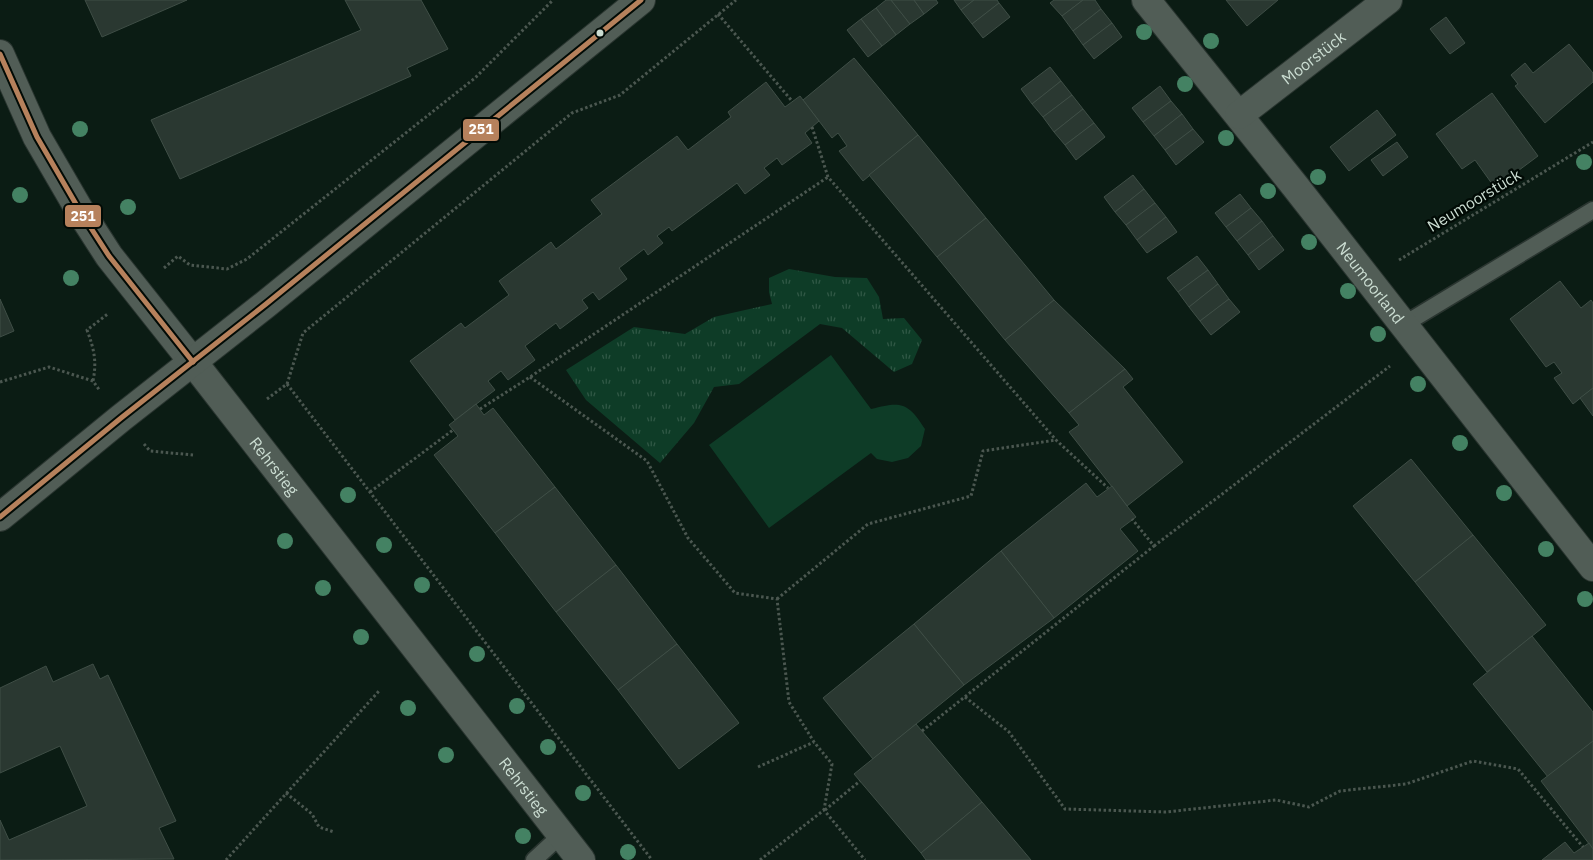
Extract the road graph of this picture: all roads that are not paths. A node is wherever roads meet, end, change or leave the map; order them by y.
1 (641, 0) edge
2 (1146, 0) edge
3 (1388, 0) edge
4 (0, 54) edge
5 (1239, 115) junction
6 (1593, 210) edge
7 (1403, 325) junction
8 (193, 362) junction
9 (0, 517) edge
10 (1593, 567) edge
11 (561, 835) junction
12 (534, 860) edge
13 (581, 860) edge

1 - 8 street
2 - 5 street, Neumoorland
3 - 5 street, Moorstück
4 - 8 street, Rehrstieg
5 - 7 street, Neumoorland
6 - 7 lane
7 - 10 street, Neumoorland
8 - 9 street
8 - 11 street, Rehrstieg
11 - 12 lane
11 - 13 street, Rehrstieg

